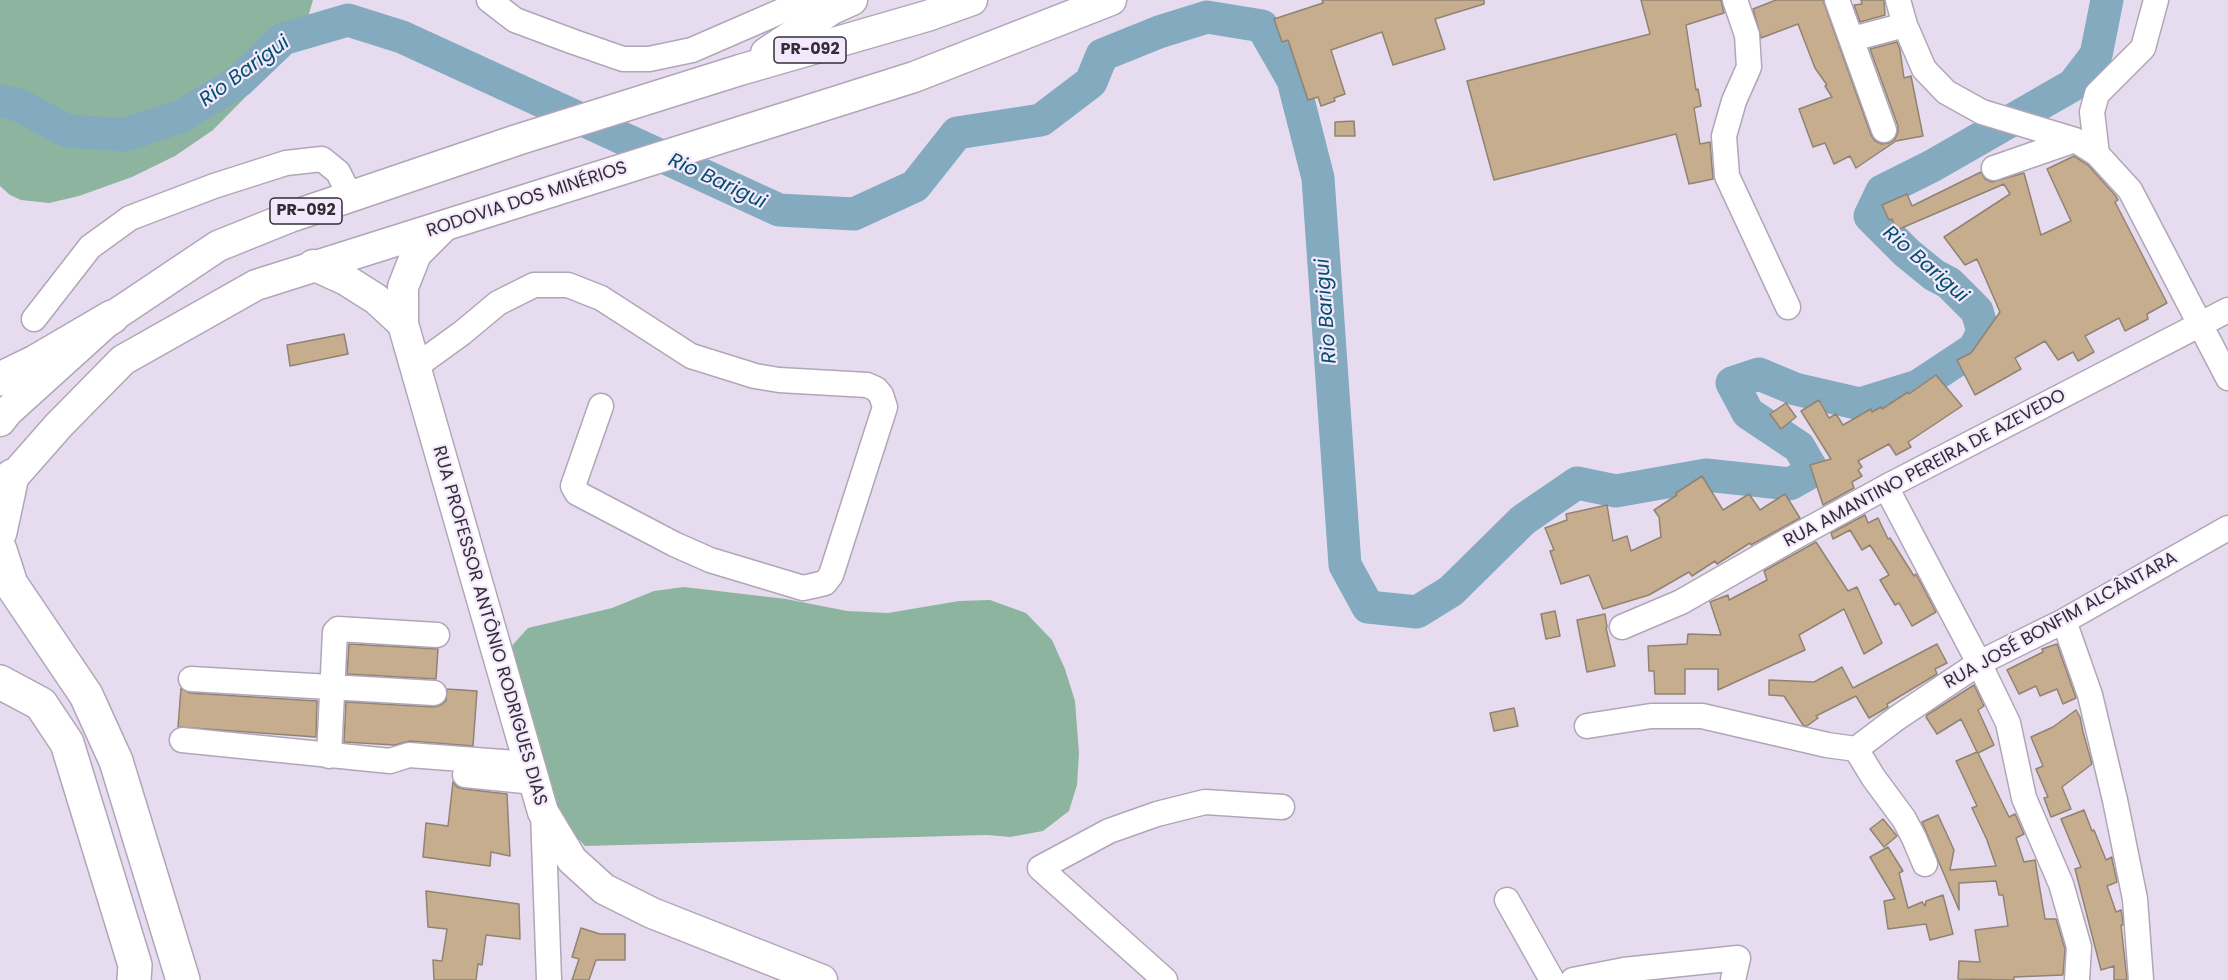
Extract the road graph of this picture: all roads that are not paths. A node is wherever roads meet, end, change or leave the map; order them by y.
1 (489, 0) edge
2 (807, 0) edge
3 (852, 0) edge
4 (972, 0) edge
5 (1111, 0) edge
6 (1735, 0) edge
7 (1837, 0) edge
8 (1898, 0) edge
9 (2156, 0) edge
10 (1905, 25) junction
11 (1852, 39) junction
12 (740, 70) junction
13 (1884, 130) dead end
14 (2074, 140) junction
15 (2097, 154) junction
16 (1994, 168) dead end
17 (350, 196) junction
18 (441, 228) junction
19 (313, 265) junction
20 (1788, 307) dead end
21 (2228, 310) edge
22 (112, 317) junction
23 (34, 319) dead end
24 (403, 324) junction
25 (2201, 324) junction
26 (415, 367) junction
27 (2228, 378) edge
28 (0, 379) edge
29 (601, 406) dead end
30 (0, 421) edge
31 (6, 484) edge
32 (1886, 487) junction
33 (2228, 528) edge
34 (0, 532) edge
35 (0, 550) edge
36 (2064, 621) junction
37 (1622, 627) dead end
38 (437, 635) dead end
39 (1979, 663) junction
40 (191, 678) dead end
41 (0, 682) edge
42 (332, 686) junction
43 (434, 693) dead end
44 (1587, 726) dead end
45 (182, 740) dead end
46 (1856, 749) junction
47 (329, 756) junction
48 (532, 773) junction
49 (1282, 807) dead end
50 (543, 812) junction
51 (1925, 864) dead end
52 (1507, 900) dead end
53 (134, 980) edge
54 (183, 980) edge
55 (549, 980) edge
56 (822, 980) edge
57 (1165, 980) edge
58 (1552, 980) edge
59 (1573, 980) edge
60 (1733, 980) edge
61 (2077, 980) edge
62 (2141, 980) edge

1 - 2 street
3 - 12 main road
4 - 12 main road, PR-092
5 - 18 main road, RODOVIA DOS MINÉRIOS
6 - 20 street
7 - 11 street
8 - 10 street
9 - 15 street
10 - 11 street
10 - 14 street
11 - 13 street
12 - 17 main road, PR-092
14 - 15 street
14 - 16 street
15 - 25 street
17 - 22 main road, PR-092
17 - 23 street
18 - 19 main road, RODOVIA DOS MINÉRIOS
18 - 24 main road, RUA PROFESSOR ANTÔNIO RODRIGUES DIAS
19 - 24 main road
19 - 31 main road, RODOVIA DOS MINÉRIOS
21 - 25 street, RUA AMANTINO PEREIRA DE AZEVEDO
22 - 28 highway
22 - 30 main road, PR-092
24 - 26 main road, RUA PROFESSOR ANTÔNIO RODRIGUES DIAS
25 - 27 street
25 - 32 street, RUA AMANTINO PEREIRA DE AZEVEDO
26 - 29 street
26 - 48 main road, RUA PROFESSOR ANTÔNIO RODRIGUES DIAS
31 - 34 highway
32 - 37 street, RUA AMANTINO PEREIRA DE AZEVEDO
32 - 39 street
33 - 36 street, RUA JOSÉ BONFIM ALCÂNTARA
35 - 54 highway
36 - 39 street, RUA JOSÉ BONFIM ALCÂNTARA
36 - 62 street
38 - 42 street
39 - 46 street, RUA JOSÉ BONFIM ALCÂNTARA
39 - 61 street
40 - 42 street
41 - 53 highway
42 - 43 street
42 - 47 street
44 - 46 street
45 - 47 street
46 - 51 street
47 - 48 street
48 - 50 main road, RUA PROFESSOR ANTÔNIO RODRIGUES DIAS
49 - 57 street
50 - 55 street
50 - 56 main road, RUA PROFESSOR ANTÔNIO RODRIGUES DIAS
52 - 58 street
59 - 60 street

